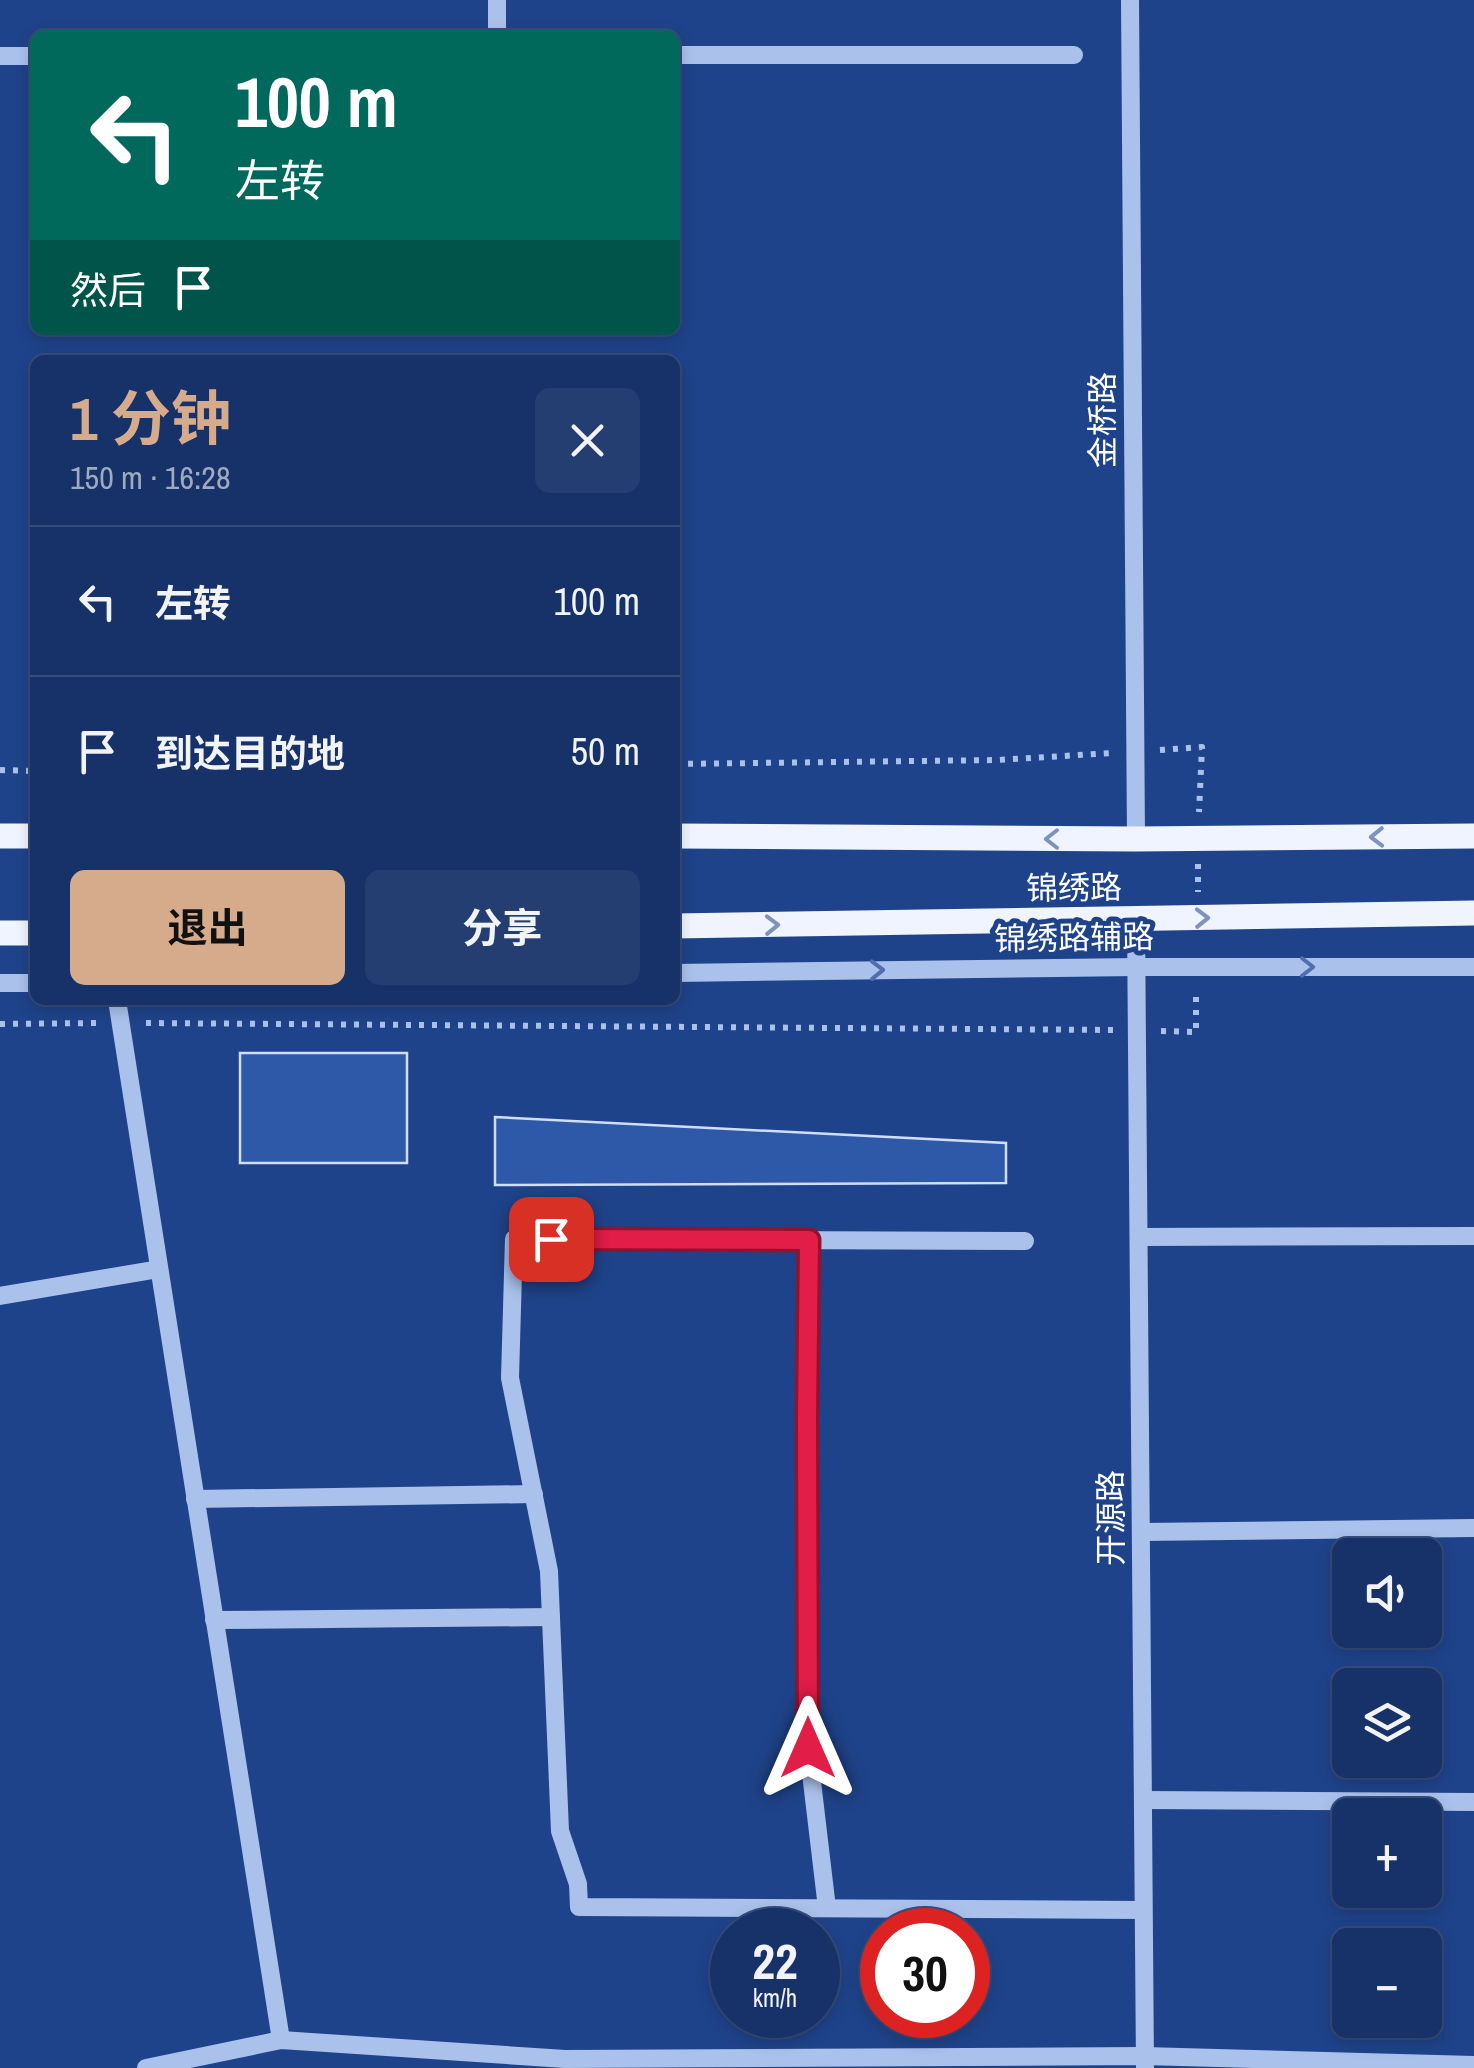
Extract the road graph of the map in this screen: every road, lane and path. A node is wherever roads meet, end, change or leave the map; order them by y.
1 (497, 0) edge
2 (1130, 0) edge
3 (497, 30) edge
4 (680, 55) edge
5 (1074, 55) dead end
6 (0, 56) edge
7 (30, 56) edge
8 (0, 770) edge
9 (30, 771) edge
10 (0, 836) edge
11 (30, 836) edge
12 (680, 836) edge
13 (1474, 836) edge
14 (1136, 839) junction
15 (1474, 913) edge
16 (1136, 920) junction
17 (680, 926) edge
18 (0, 932) edge
19 (30, 933) edge
20 (1137, 967) junction
21 (1474, 967) edge
22 (680, 973) edge
23 (0, 983) edge
24 (30, 983) edge
25 (118, 1005) edge
26 (1474, 1236) edge
27 (1138, 1238) junction
28 (809, 1240) junction
29 (1026, 1241) dead end
30 (159, 1269) junction
31 (0, 1296) edge
32 (534, 1494) junction
33 (196, 1499) junction
34 (1474, 1528) edge
35 (1140, 1532) junction
36 (551, 1617) junction
37 (214, 1620) junction
38 (1143, 1800) junction
39 (1474, 1802) edge
40 (827, 1908) joint
41 (840, 1908) edge
42 (1143, 1910) junction
43 (280, 2040) junction
44 (475, 2060) edge
45 (1144, 2062) edge
46 (1474, 2066) edge
47 (146, 2068) edge

1 - 3 street
2 - 14 street, 金桥路
4 - 5 street
6 - 7 street
8 - 9 path
10 - 11 main road
14 -> 12 main road, 锦绣路
13 -> 14 main road, 锦绣路
16 -> 15 main road, 锦绣路
17 -> 16 main road, 锦绣路
16 - 20 street, 开源路
18 - 19 main road
20 -> 21 street, 锦绣路辅路
22 -> 20 street, 锦绣路辅路
20 - 27 street, 开源路
23 - 24 street
25 - 30 street
26 - 27 street
27 - 35 street, 开源路
28 - 29 street
28 - 32 street
28 - 40 street
30 - 31 street
30 - 33 street
32 - 33 street
32 - 36 street
33 - 37 street
34 - 35 street
35 - 38 street, 开源路
36 - 37 street
36 - 40 street
37 - 43 street
38 - 39 street
38 - 42 street, 开源路
41 - 42 street
42 - 45 street, 开源路
43 - 44 street
43 - 47 street
44 - 45 street
45 - 46 street

